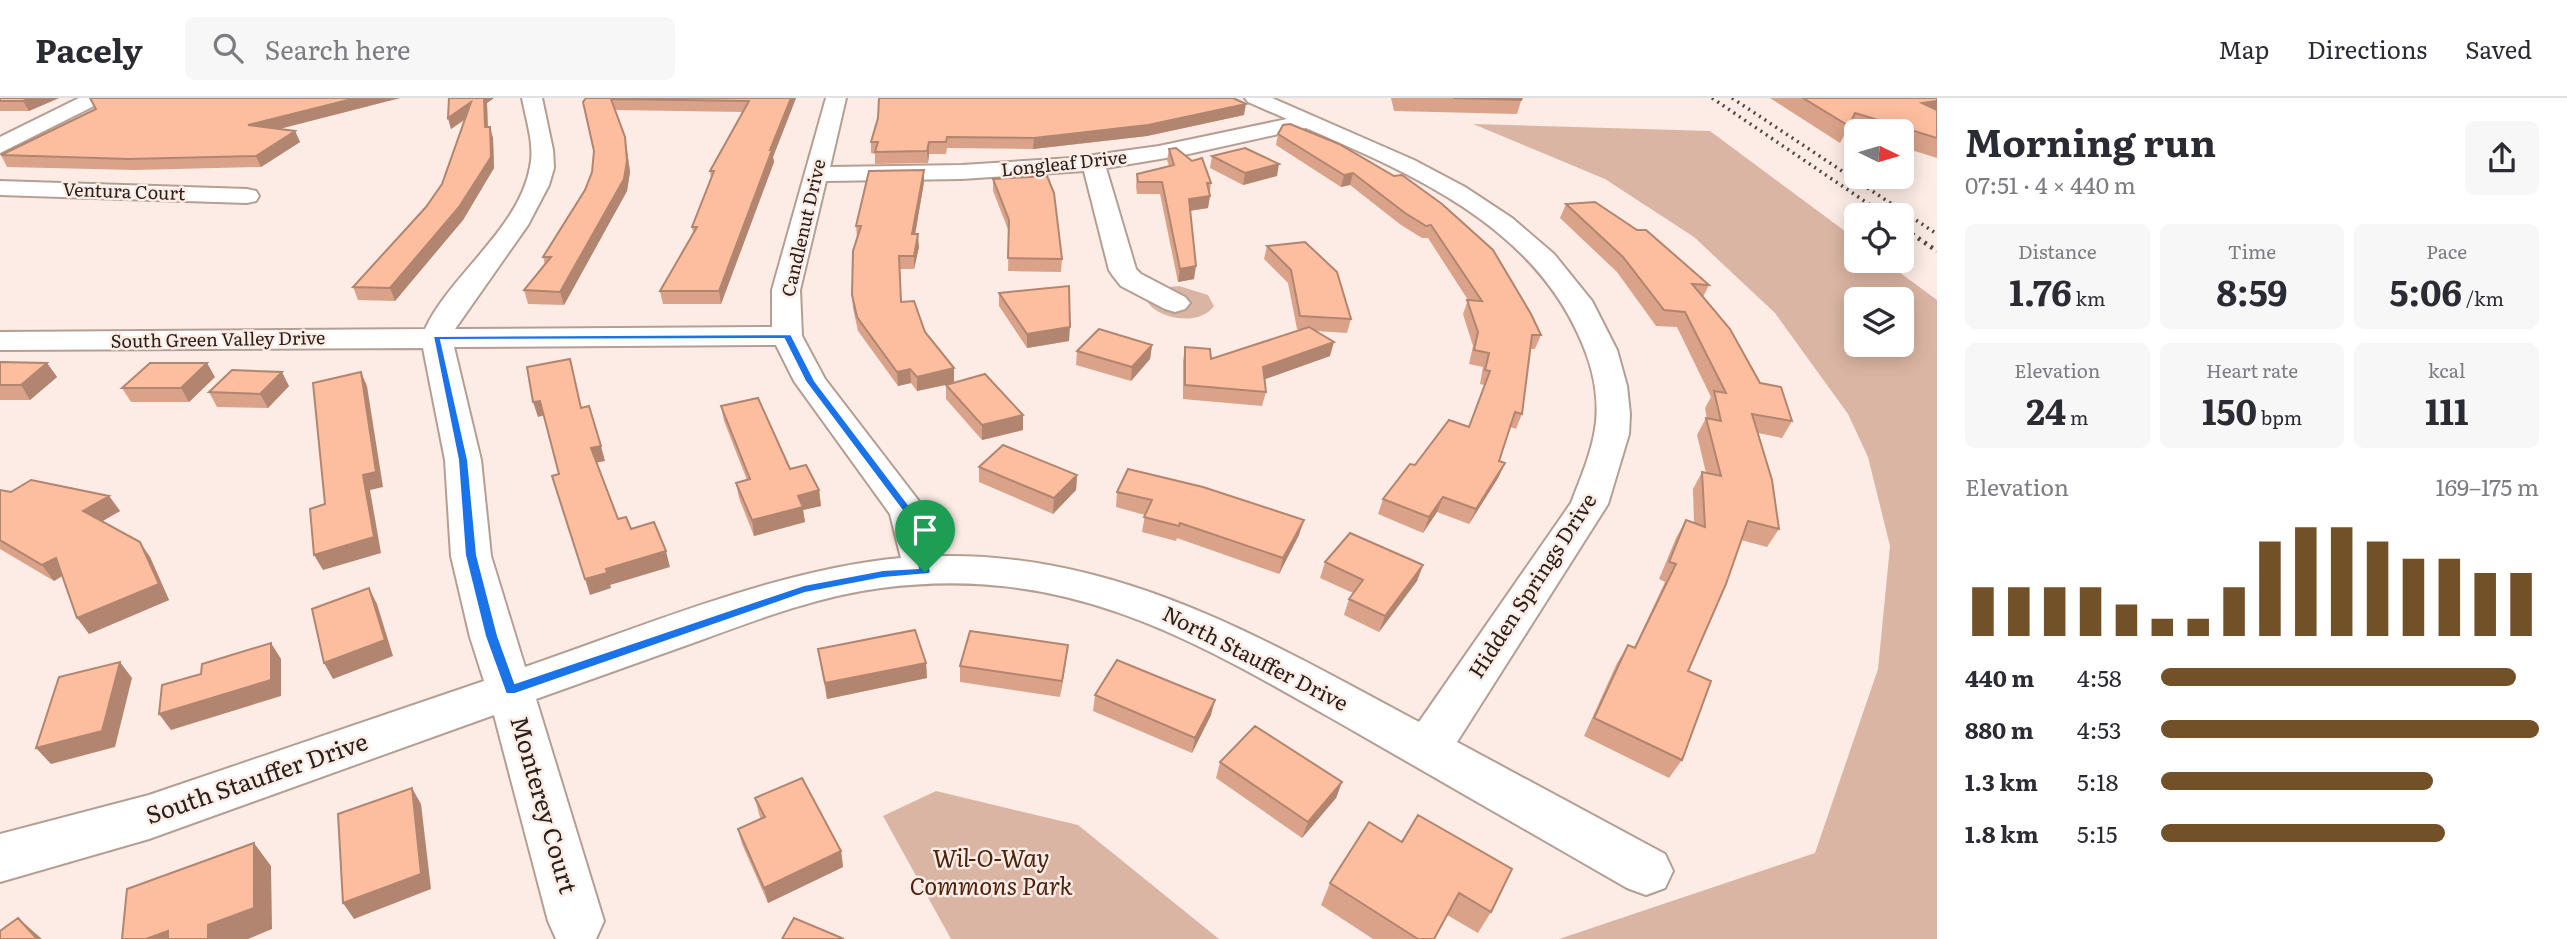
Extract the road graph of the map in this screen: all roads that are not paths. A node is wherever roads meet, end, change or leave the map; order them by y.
1 (95, 98) edge
2 (531, 98) edge
3 (836, 98) edge
4 (1255, 98) edge
5 (1308, 121) junction
6 (0, 146) edge
7 (1093, 162) junction
8 (816, 174) junction
9 (0, 188) edge
10 (247, 196) dead end
11 (1175, 303) dead end
12 (787, 336) junction
13 (436, 338) junction
14 (0, 341) edge
15 (925, 572) junction
16 (510, 690) junction
17 (1427, 749) junction
18 (0, 858) edge
19 (1646, 871) dead end
20 (576, 921) dead end

1 - 6 street
2 - 13 street
3 - 8 street, Candlenut Drive
4 - 5 street, Hidden Springs Drive
5 - 7 street, Longleaf Drive
5 - 17 street, Hidden Springs Drive
7 - 8 street, Longleaf Drive
7 - 11 street
8 - 12 street, Candlenut Drive
9 - 10 street, Ventura Court
12 - 13 street, South Green Valley Drive
12 - 15 street, Candlenut Drive
13 - 14 street, South Green Valley Drive
13 - 16 street, Monterey Court
15 - 16 street, North Stauffer Drive
15 - 17 street, North Stauffer Drive
16 - 18 street, South Stauffer Drive
16 - 20 street, Monterey Court
17 - 19 street, North Stauffer Drive

